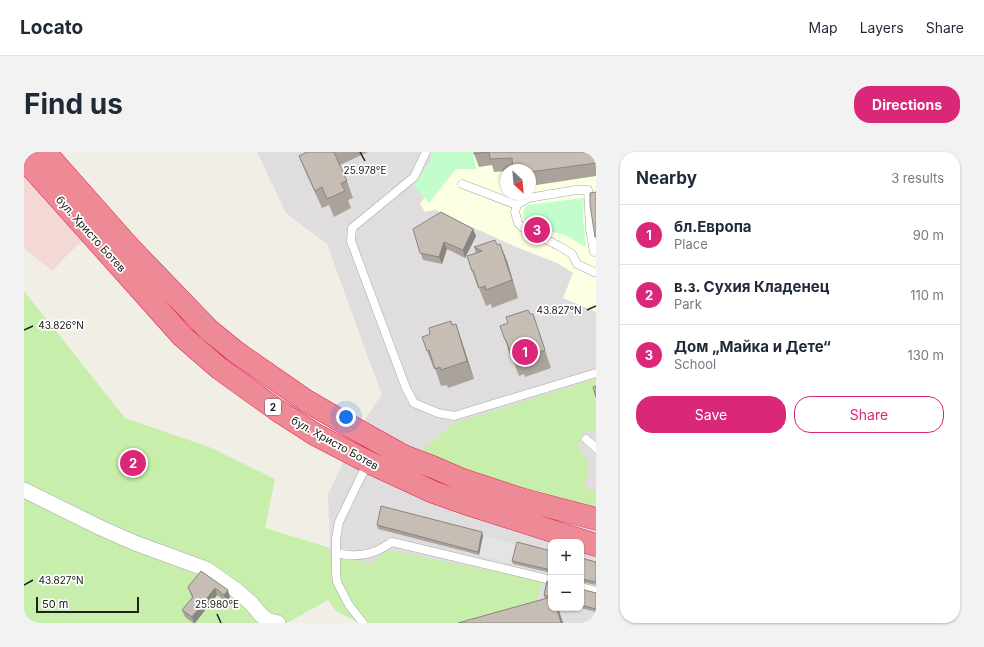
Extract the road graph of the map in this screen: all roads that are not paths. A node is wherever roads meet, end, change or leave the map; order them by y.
1 (45, 152) edge
2 (426, 152) edge
3 (24, 159) edge
4 (462, 184) dead end
5 (536, 197) edge
6 (514, 200) edge
7 (525, 200) edge
8 (507, 201) junction
9 (517, 205) junction
10 (594, 252) dead end
11 (596, 273) edge
12 (596, 373) edge
13 (586, 439) dead end
14 (596, 448) edge
15 (368, 462) junction
16 (24, 490) edge
17 (596, 519) edge
18 (596, 545) edge
19 (336, 552) junction
20 (548, 579) edge
21 (584, 588) edge
22 (596, 591) edge
23 (278, 623) edge
24 (363, 623) edge

1 - 17 highway, бул. Христо Ботев / 2
2 - 12 lane
3 - 15 highway, бул. Христо Ботев / 2
4 - 8 lane
5 - 10 lane
6 - 8 lane
7 - 9 lane
8 - 9 lane
9 - 11 lane
13 - 14 lane
15 - 18 highway, бул. Христо Ботев / 2
15 - 19 lane
16 - 23 street
19 - 20 lane
19 - 24 lane
21 - 22 lane

